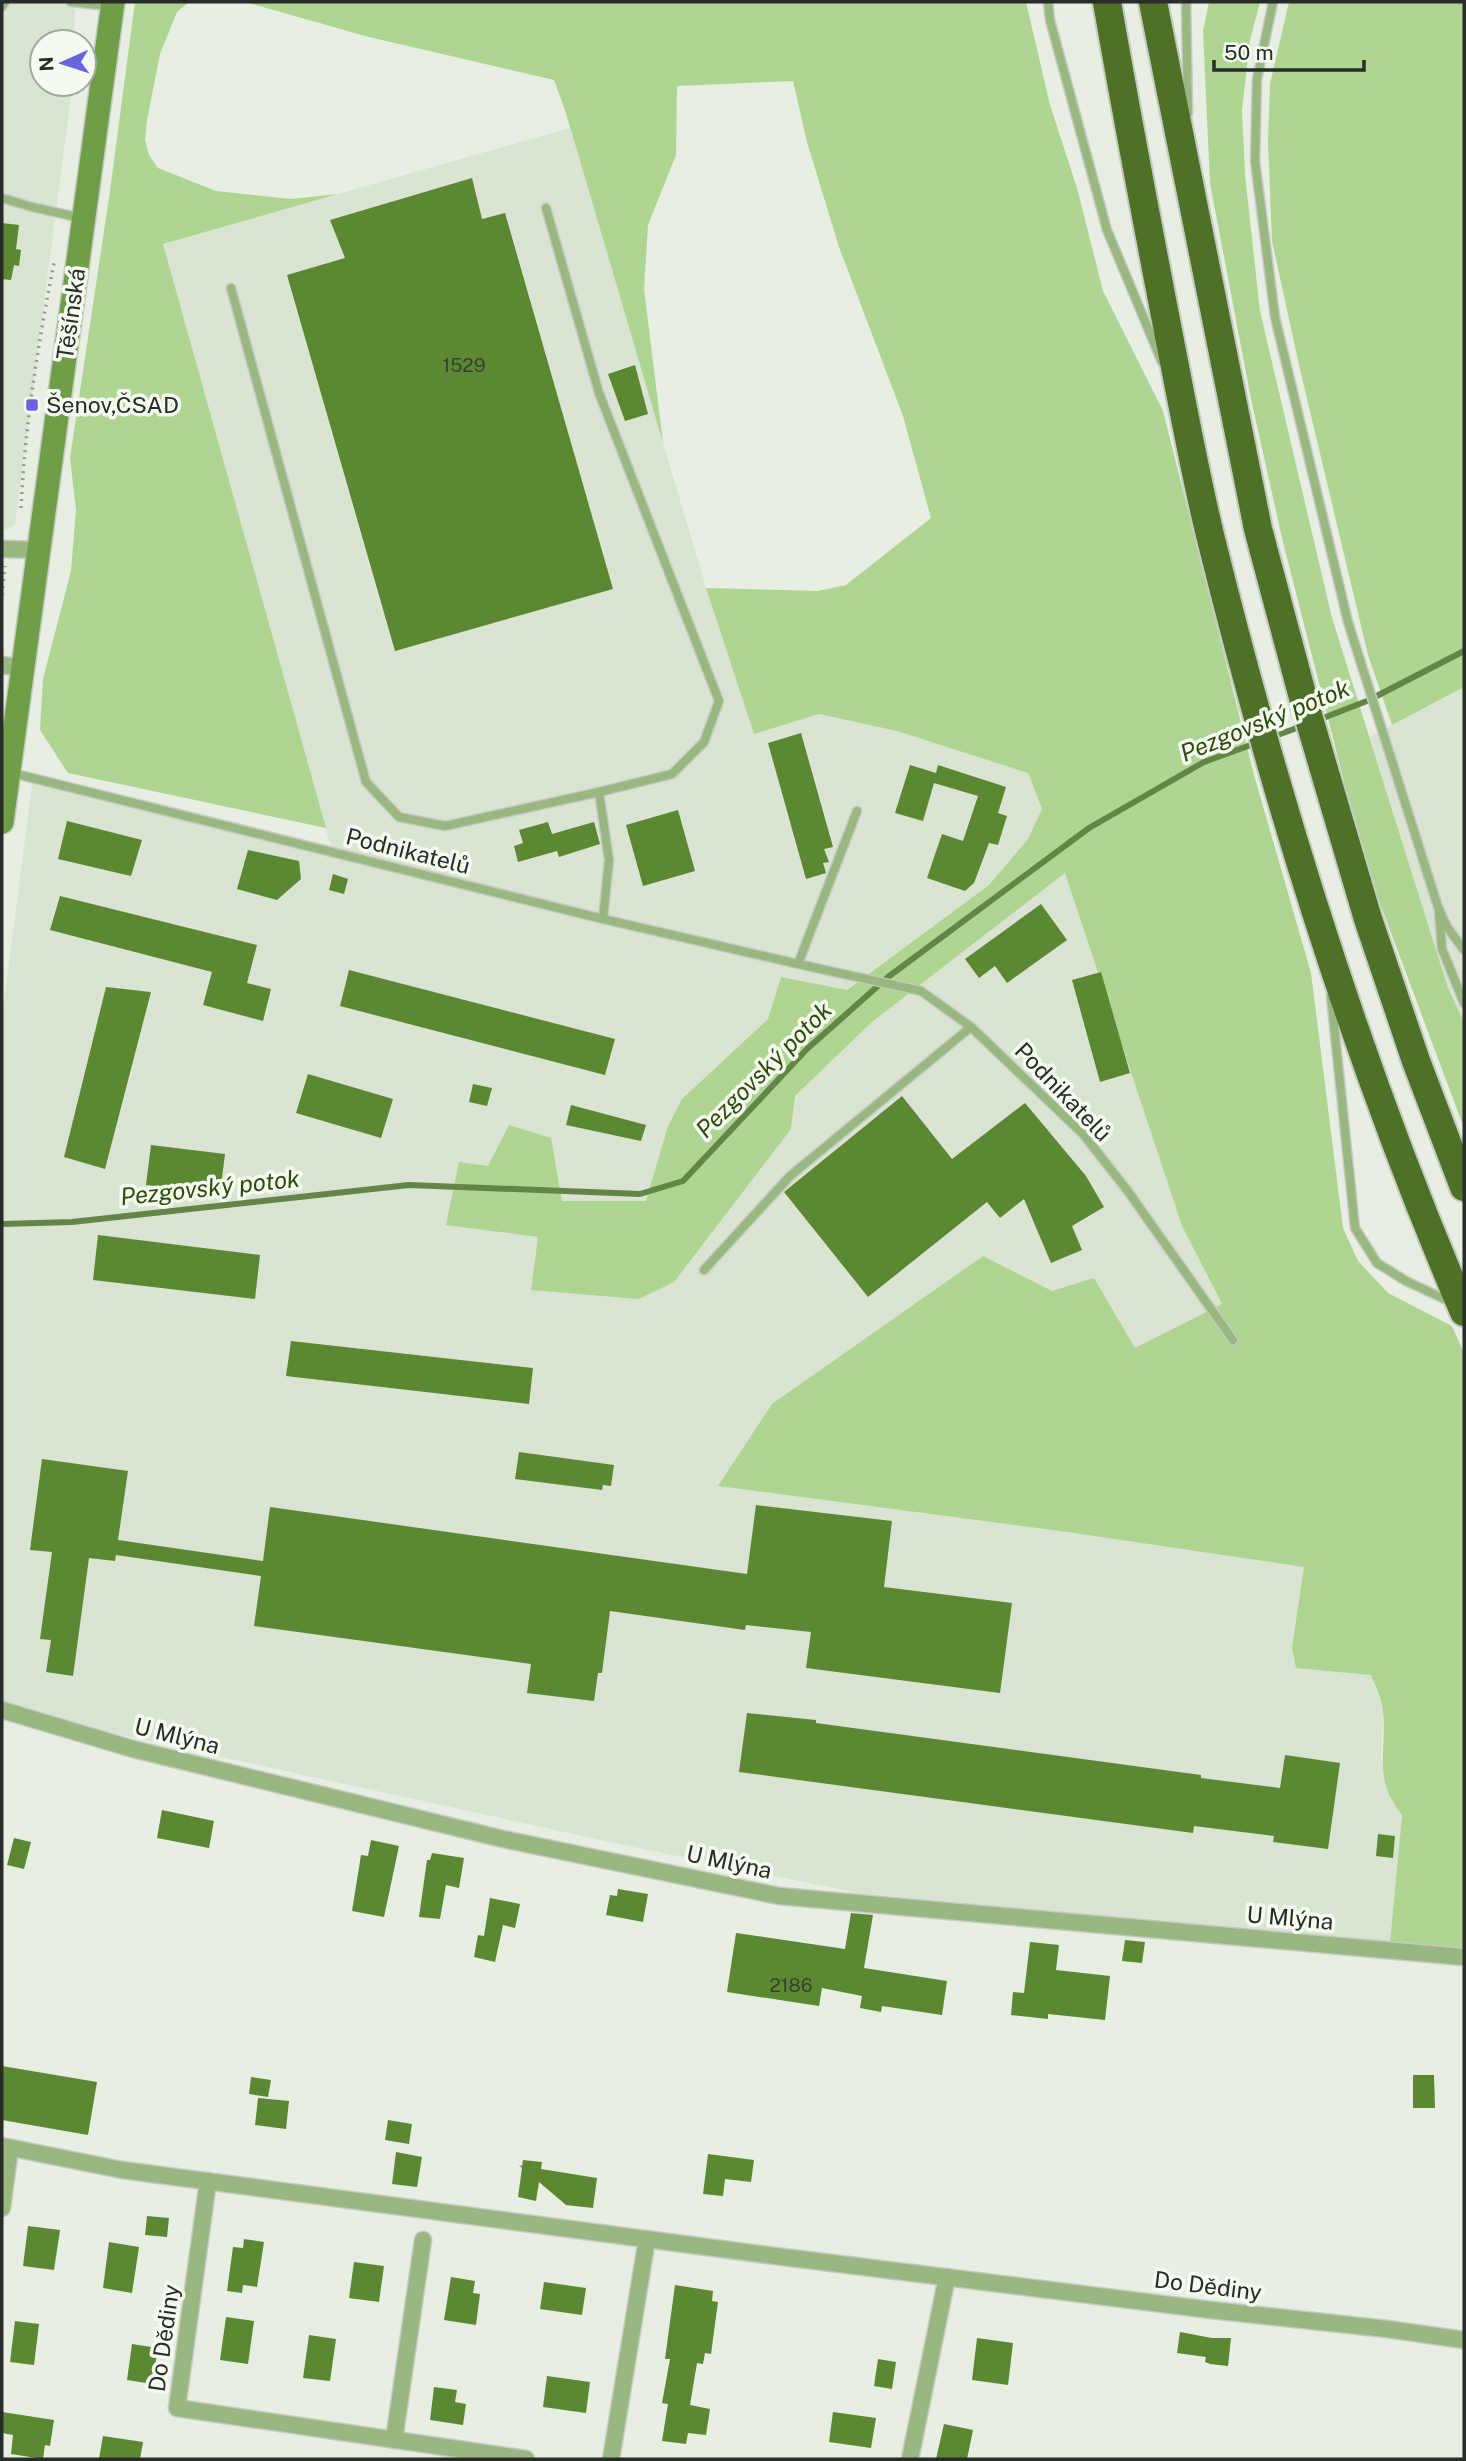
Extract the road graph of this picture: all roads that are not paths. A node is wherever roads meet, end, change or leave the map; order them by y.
1 (5, 2) edge
2 (71, 2) edge
3 (1048, 2) edge
4 (1107, 2) edge
5 (1153, 2) edge
6 (1186, 2) edge
7 (1273, 2) edge
8 (112, 4) edge
9 (2, 7) edge
10 (1188, 178) junction
11 (2, 198) edge
12 (546, 208) dead end
13 (84, 218) junction
14 (231, 288) dead end
15 (1185, 416) junction
16 (5, 549) edge
17 (39, 550) junction
18 (13, 667) edge
19 (7, 749) edge
20 (9, 773) junction
21 (599, 792) junction
22 (857, 811) dead end
23 (2, 822) edge
24 (1438, 907) junction
25 (603, 919) junction
26 (1325, 941) junction
27 (1464, 950) edge
28 (798, 964) junction
29 (1464, 1003) edge
30 (971, 1027) junction
31 (1464, 1187) edge
32 (704, 1270) dead end
33 (1463, 1310) edge
34 (1233, 1340) dead end
35 (2, 1710) edge
36 (1464, 1957) edge
37 (6, 2147) edge
38 (208, 2181) junction
39 (2, 2208) edge
40 (647, 2239) junction
41 (423, 2240) dead end
42 (947, 2277) junction
43 (1464, 2340) edge
44 (394, 2440) junction
45 (526, 2459) edge
46 (611, 2459) edge
47 (910, 2459) edge

1 - 9 lane
2 - 8 lane
3 - 15 lane
4 - 15 highway
5 - 10 highway
6 - 10 lane
7 - 24 lane
8 - 13 main road, Těšínská
10 - 31 highway
11 - 13 lane
12 - 21 lane
13 - 17 main road, Těšínská
14 - 21 lane
15 - 26 highway
16 - 17 street
17 - 18 main road, Těšínská
18 - 19 main road, Těšínská
19 - 20 main road, Těšínská
20 - 23 main road, Těšínská
20 - 25 lane, Podnikatelů
21 - 25 lane
22 - 28 lane
24 - 27 lane
24 - 29 lane
25 - 28 lane, Podnikatelů
26 - 33 highway
26 - 33 lane
28 - 30 lane, Podnikatelů
30 - 32 lane
30 - 34 lane, Podnikatelů
35 - 36 street, U Mlýna
37 - 38 street, Do Dědiny
37 - 39 street, Do Dědiny
38 - 40 street, Do Dědiny
38 - 44 street, Do Dědiny
40 - 42 street, Do Dědiny
40 - 46 street
41 - 44 street
42 - 43 street, Do Dědiny
42 - 47 street
44 - 45 street, Do Dědiny

